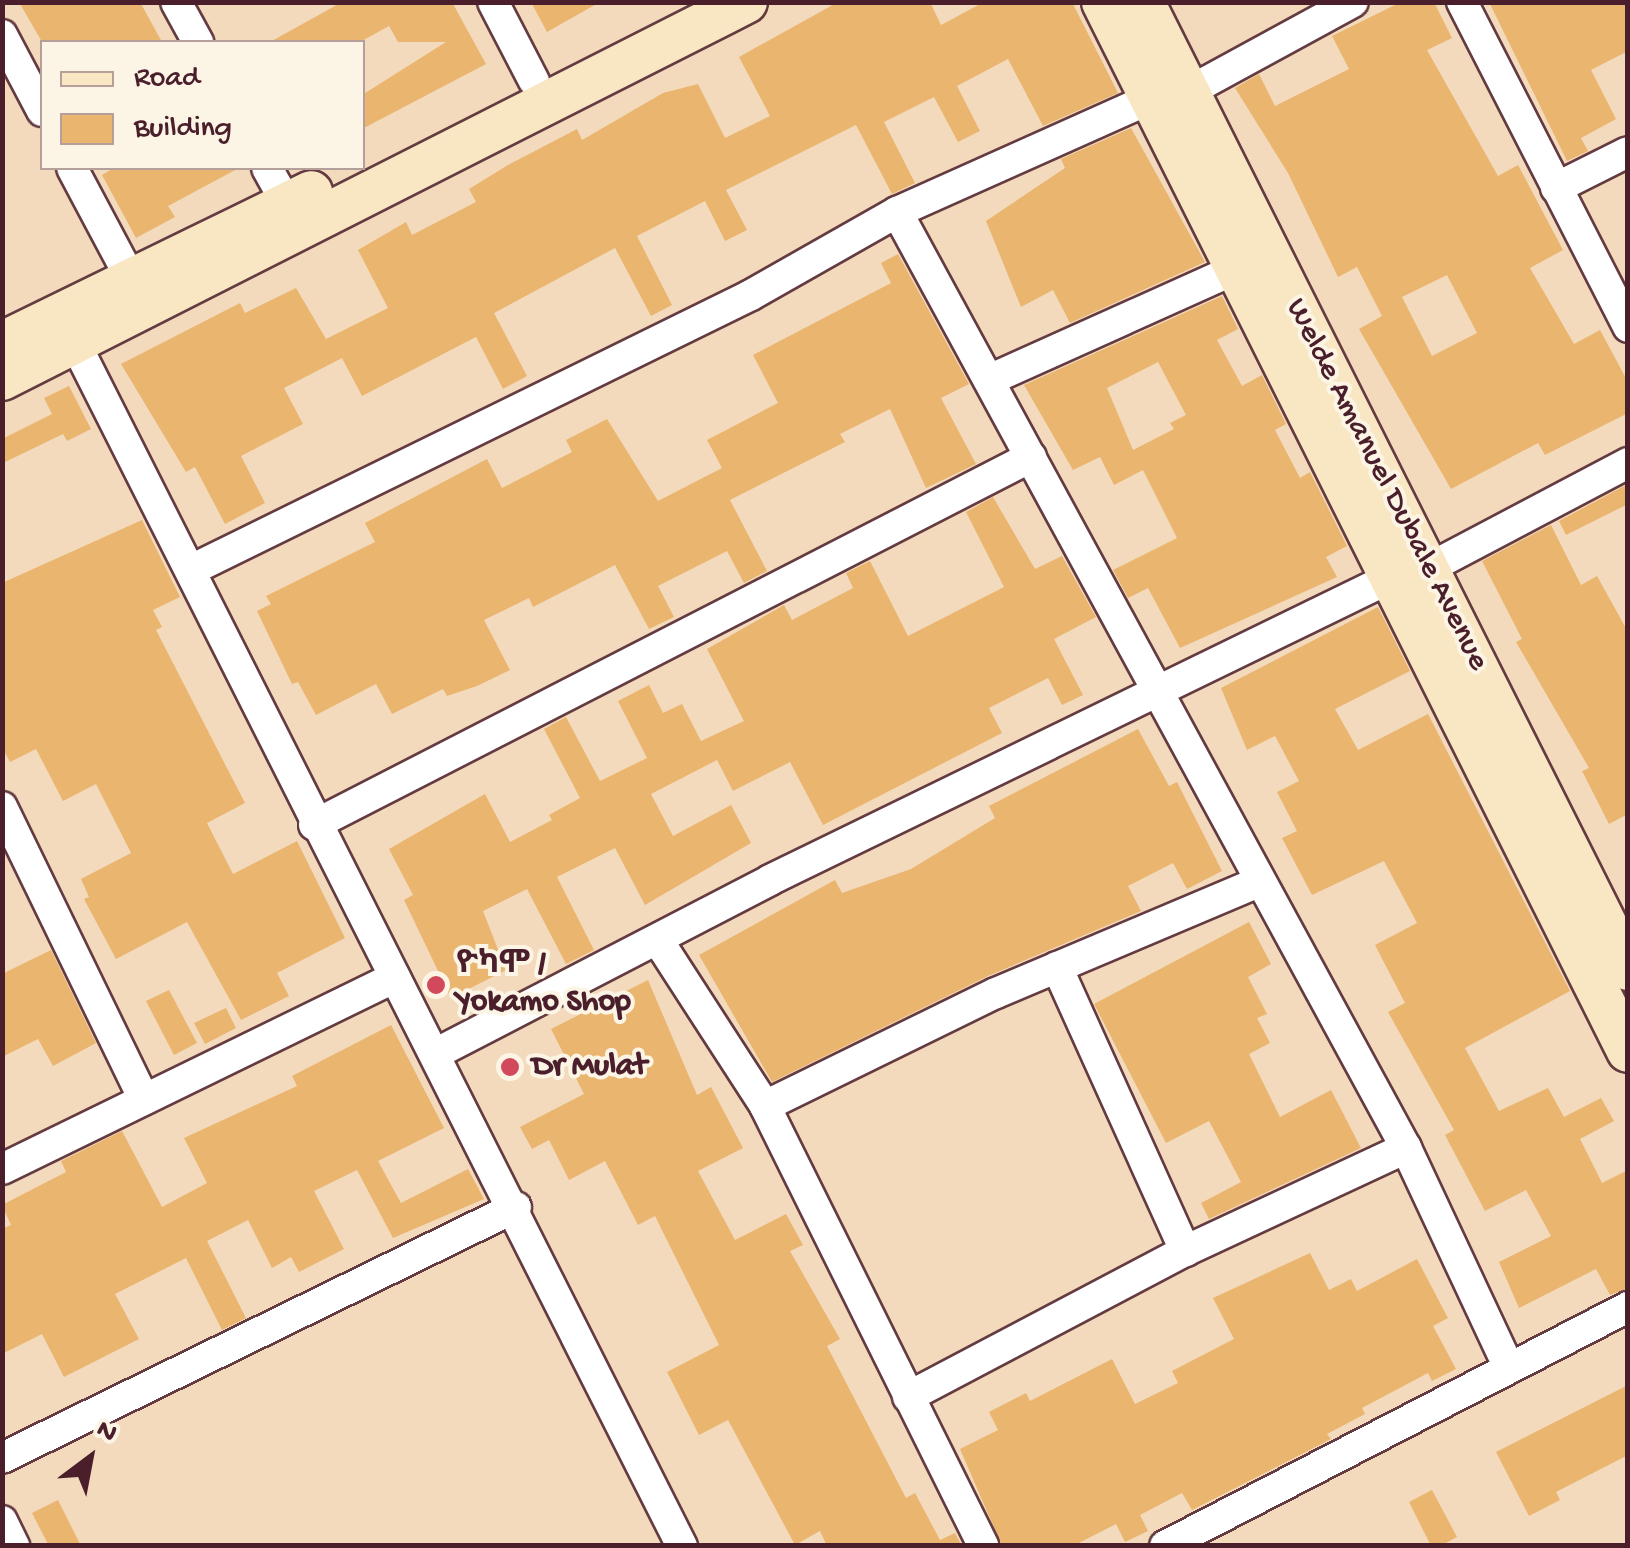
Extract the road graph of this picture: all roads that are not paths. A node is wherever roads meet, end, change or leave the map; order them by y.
1 (176, 2) edge
2 (493, 2) edge
3 (683, 2) edge
4 (746, 2) edge
5 (1103, 2) edge
6 (1143, 2) edge
7 (1353, 2) edge
8 (1462, 2) edge
9 (2, 35) edge
10 (197, 40) edge
11 (534, 81) junction
12 (1168, 96) junction
13 (40, 107) edge
14 (1628, 152) edge
15 (365, 166) edge
16 (73, 170) edge
17 (349, 170) edge
18 (277, 186) edge
19 (1556, 188) junction
20 (897, 212) junction
21 (1236, 269) junction
22 (131, 279) junction
23 (1628, 327) edge
24 (74, 342) junction
25 (2, 344) edge
26 (2, 379) edge
27 (989, 380) junction
28 (1031, 457) junction
29 (1628, 463) edge
30 (191, 570) junction
31 (1411, 573) junction
32 (1155, 694) junction
33 (2, 808) edge
34 (314, 826) junction
35 (13, 856) edge
36 (1258, 882) junction
37 (659, 942) junction
38 (1057, 967) junction
39 (1628, 968) edge
40 (395, 977) junction
41 (1628, 1051) edge
42 (434, 1054) junction
43 (144, 1099) junction
44 (765, 1106) junction
45 (1406, 1148) junction
46 (2, 1169) edge
47 (516, 1207) junction
48 (1184, 1252) junction
49 (1628, 1308) edge
50 (1509, 1368) junction
51 (908, 1398) junction
52 (2, 1458) edge
53 (2, 1521) edge
54 (14, 1546) edge
55 (682, 1546) edge
56 (982, 1546) edge
57 (1165, 1546) edge

1 - 10 street
2 - 11 street
3 - 11 main road
4 - 24 main road
5 - 12 main road
6 - 12 main road, Welde Amanuel Dubale Avenue
7 - 12 street
8 - 19 street
9 - 13 street
11 - 15 main road
12 - 20 street
12 - 21 main road
12 - 31 main road, Welde Amanuel Dubale Avenue
14 - 19 street
16 - 22 street
17 - 18 main road
18 - 22 main road
19 - 23 street
20 - 27 street
20 - 30 street
21 - 27 street
21 - 31 main road
22 - 25 main road
24 - 26 main road
24 - 30 street
27 - 28 street
28 - 32 street
28 - 34 street
29 - 31 street
30 - 34 street
31 - 32 street
31 - 39 main road, Welde Amanuel Dubale Avenue
31 - 41 main road
32 - 36 street
32 - 37 street
33 - 35 street
34 - 40 street
35 - 43 street
36 - 38 street
36 - 45 street
37 - 42 street
37 - 44 street
38 - 44 street
38 - 48 street
40 - 42 street
40 - 43 street
42 - 47 street
43 - 46 street
44 - 51 street
45 - 48 street
45 - 50 street
47 - 52 street
47 - 55 street
48 - 51 street
49 - 50 street
50 - 57 street
51 - 56 street
53 - 54 street

